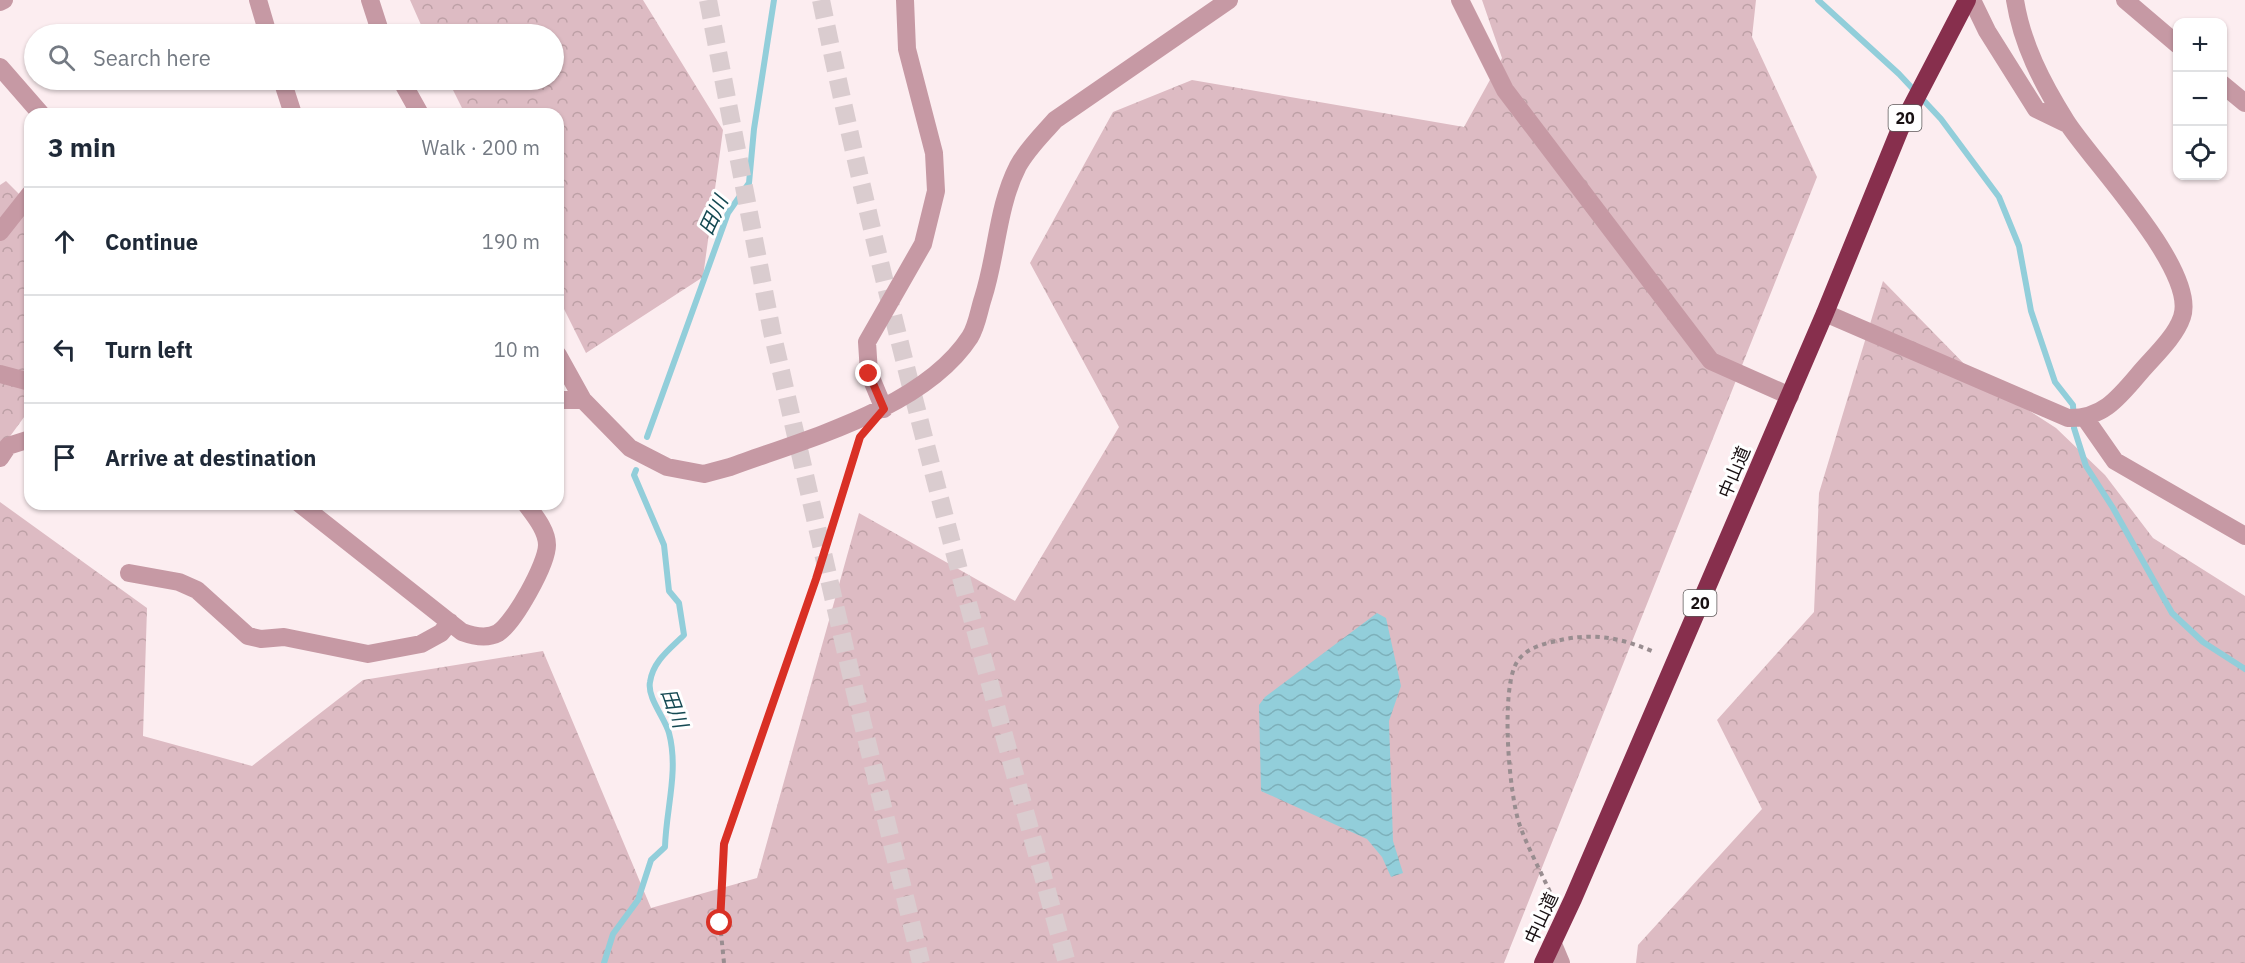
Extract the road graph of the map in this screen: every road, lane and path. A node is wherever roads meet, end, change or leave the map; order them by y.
1 (4, 0) edge
2 (258, 0) edge
3 (370, 0) edge
4 (905, 0) edge
5 (1229, 0) edge
6 (1460, 0) edge
7 (1967, 0) edge
8 (1972, 0) edge
9 (2015, 0) edge
10 (2125, 0) edge
11 (0, 2) edge
12 (265, 24) edge
13 (378, 24) edge
14 (2173, 41) edge
15 (0, 67) edge
16 (2227, 87) edge
17 (285, 90) edge
18 (407, 90) edge
19 (2245, 103) edge
20 (36, 108) edge
21 (291, 108) edge
22 (417, 108) edge
23 (2067, 124) junction
24 (24, 202) edge
25 (0, 232) edge
26 (1825, 313) junction
27 (564, 366) edge
28 (0, 374) edge
29 (24, 380) edge
30 (1790, 396) junction
31 (583, 399) junction
32 (564, 400) edge
33 (884, 409) junction
34 (2079, 418) junction
35 (24, 441) edge
36 (2, 463) edge
37 (308, 510) edge
38 (531, 510) edge
39 (2245, 536) edge
40 (129, 573) dead end
41 (450, 622) junction
42 (1654, 652) dead end
43 (1550, 892) dead end
44 (1552, 944) junction
45 (724, 963) edge
46 (1543, 963) edge
47 (1561, 963) edge

1 - 11 street
2 - 12 street
3 - 13 street
4 - 33 street
5 - 33 street
6 - 30 street
7 - 26 highway, 中山道 / 20
8 - 23 street
9 - 23 street
10 - 14 street
15 - 20 street
16 - 19 street
17 - 21 street
18 - 22 street
23 - 34 street
24 - 25 street
26 - 30 highway, 中山道 / 20
26 - 34 street
27 - 31 street
28 - 29 street
30 - 44 highway, 中山道 / 20
31 - 32 street
31 - 33 street
33 - 45 path
34 - 39 street
35 - 36 street
37 - 41 street
38 - 41 street
40 - 41 street
42 - 43 path
44 - 46 highway, 中山道 / 20
44 - 47 street

